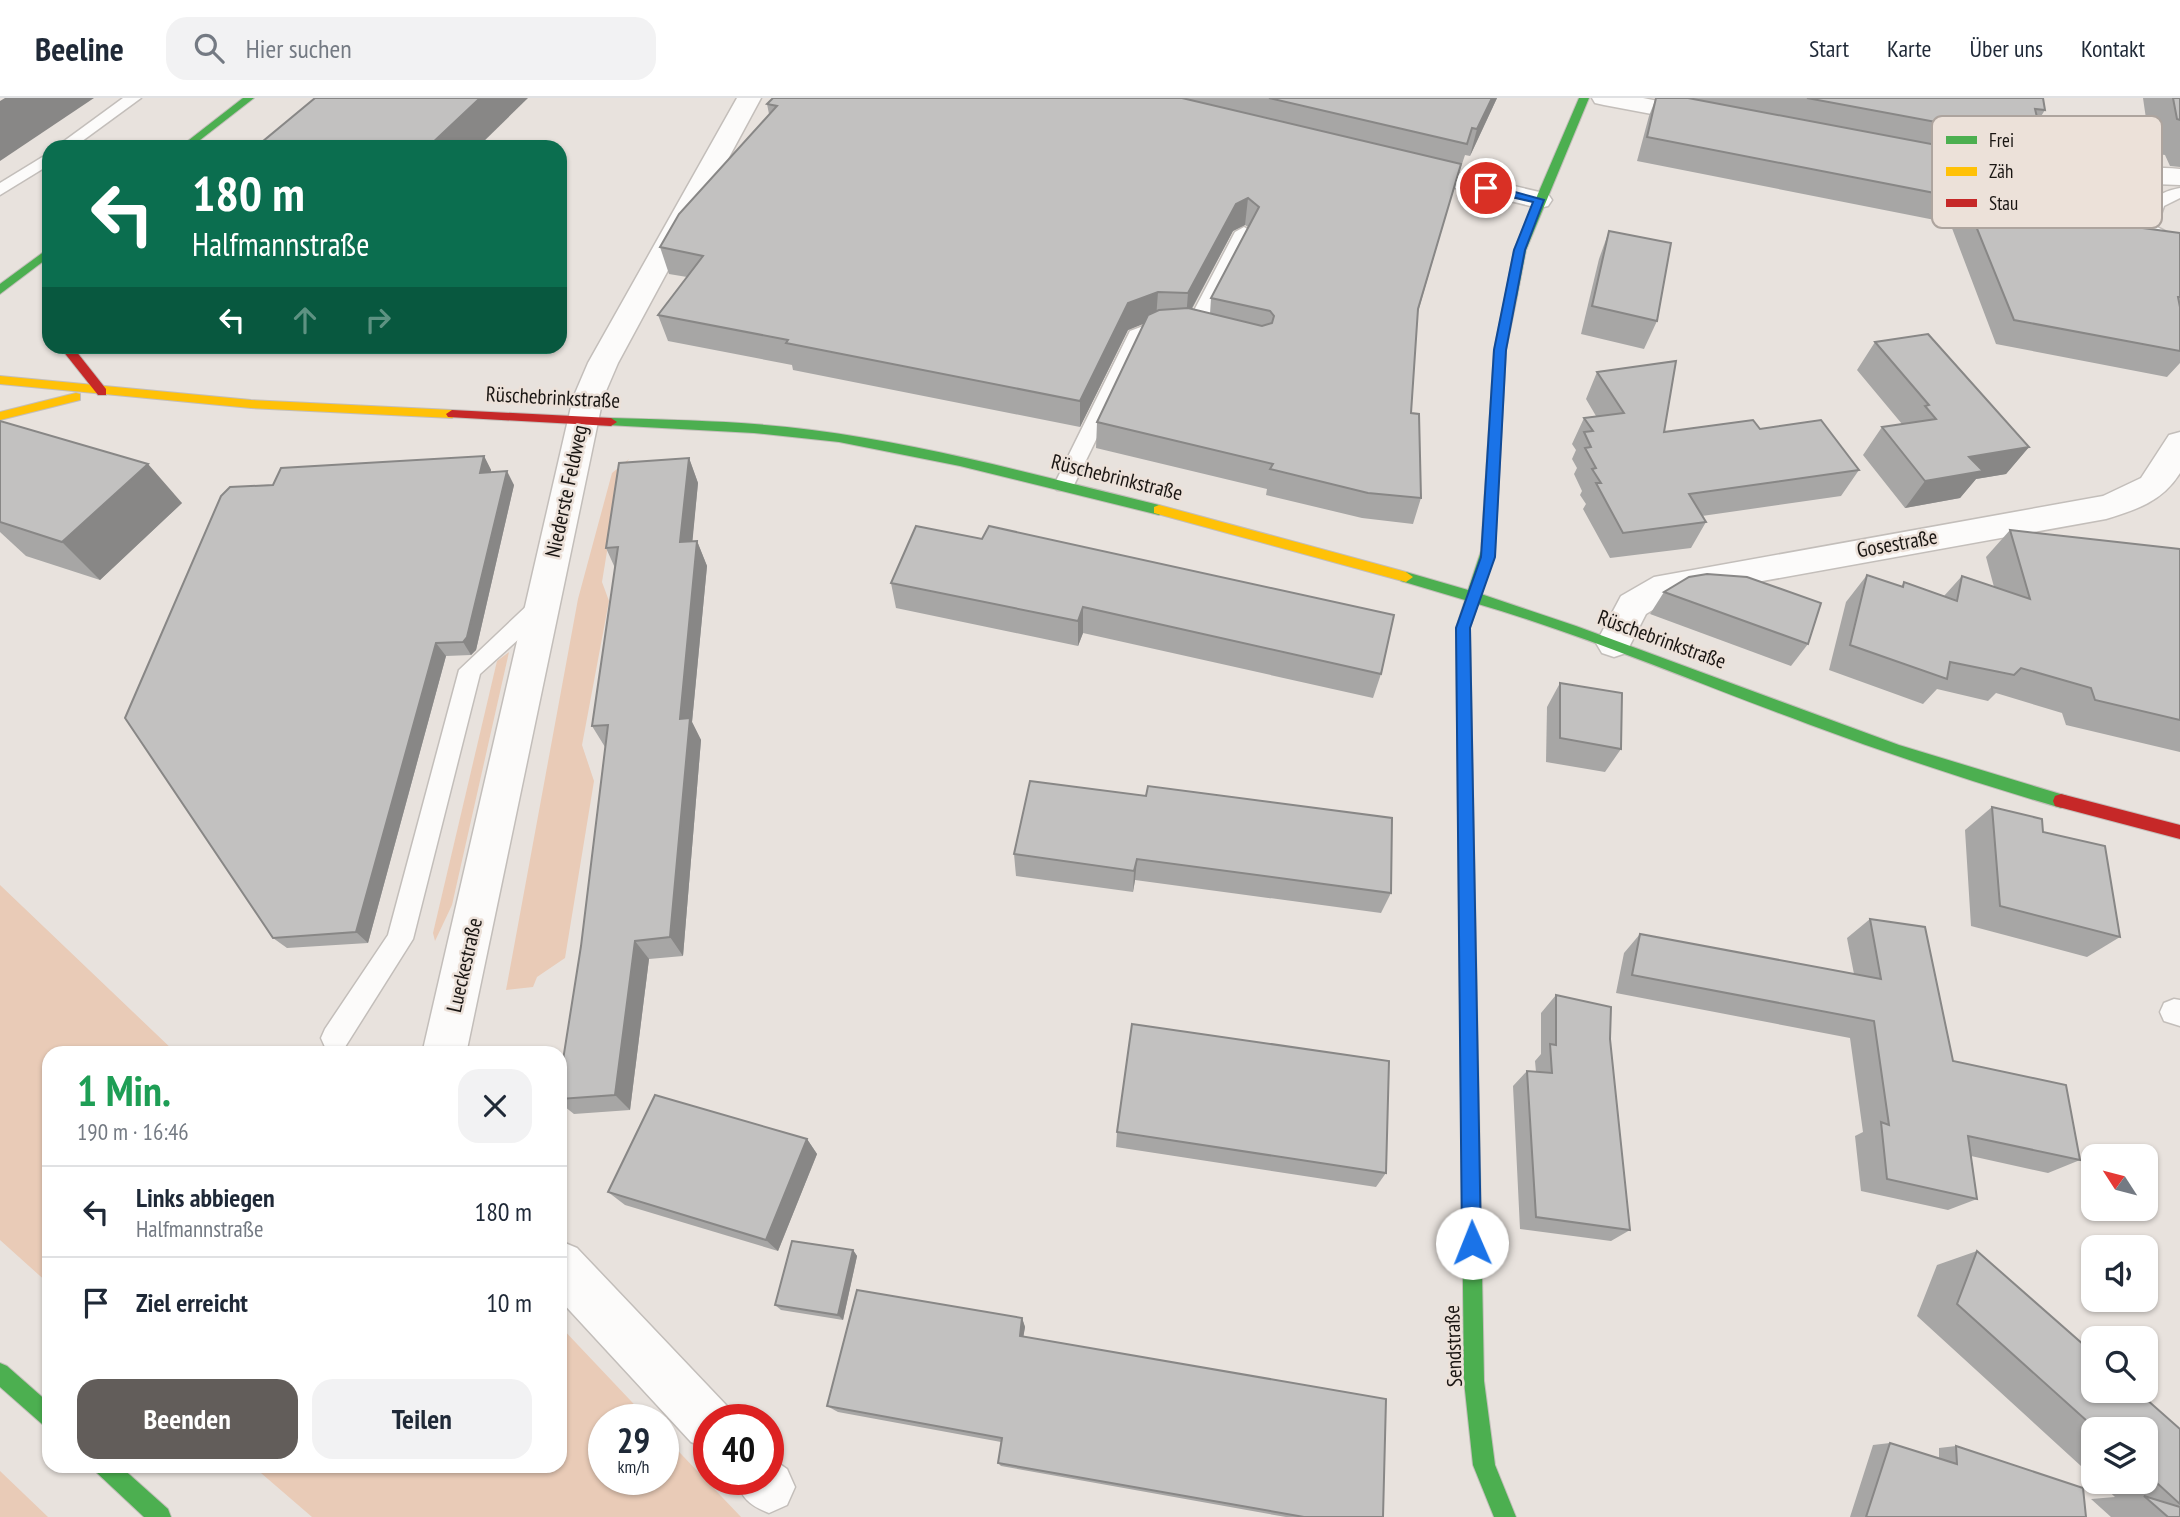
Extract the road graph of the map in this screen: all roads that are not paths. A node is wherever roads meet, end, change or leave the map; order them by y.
1 (133, 98) edge
2 (249, 98) edge
3 (749, 98) edge
4 (1584, 98) edge
5 (1604, 98) edge
6 (1734, 123) edge
7 (74, 140) edge
8 (194, 140) edge
9 (1379, 162) edge
10 (42, 163) edge
11 (2162, 177) edge
12 (2180, 177) edge
13 (0, 190) edge
14 (2180, 193) edge
15 (2162, 197) edge
16 (1539, 200) junction
17 (2142, 228) edge
18 (2149, 228) edge
19 (2148, 231) junction
20 (1244, 232) edge
21 (42, 246) edge
22 (2180, 250) edge
23 (0, 290) edge
24 (71, 354) edge
25 (0, 380) edge
26 (102, 392) junction
27 (0, 416) edge
28 (582, 419) junction
29 (2180, 443) edge
30 (1064, 485) junction
31 (1473, 595) junction
32 (542, 605) junction
33 (1614, 643) junction
34 (2180, 832) edge
35 (484, 876) joint
36 (335, 1038) dead end
37 (446, 1046) edge
38 (567, 1272) edge
39 (0, 1373) edge
40 (693, 1407) edge
41 (42, 1411) edge
42 (112, 1473) edge
43 (160, 1517) edge
44 (1505, 1517) edge

1 - 7 lane
2 - 8 main road
3 - 28 street, Niederste Feldweg
4 - 16 main road, Sendstraße
5 - 6 street
9 - 16 street
10 - 13 lane
11 - 12 street
14 - 15 lane
16 - 31 main road, Sendstraße
17 - 19 street
18 - 19 lane
19 - 22 street
20 - 30 lane
21 - 23 main road
24 - 26 main road
25 - 26 main road, Rüschebrinkstraße
26 - 27 main road
26 - 28 main road, Rüschebrinkstraße
28 - 30 main road, Rüschebrinkstraße
28 - 32 street, Niederste Feldweg
29 - 33 street, Gosestraße
30 - 31 main road, Rüschebrinkstraße
31 - 33 main road, Rüschebrinkstraße
31 - 44 main road, Sendstraße
32 - 35 street, Niederste Feldweg
32 - 36 lane
33 - 34 main road, Rüschebrinkstraße
35 - 37 street, Lueckestraße
38 - 40 street
39 - 41 main road
42 - 43 main road

